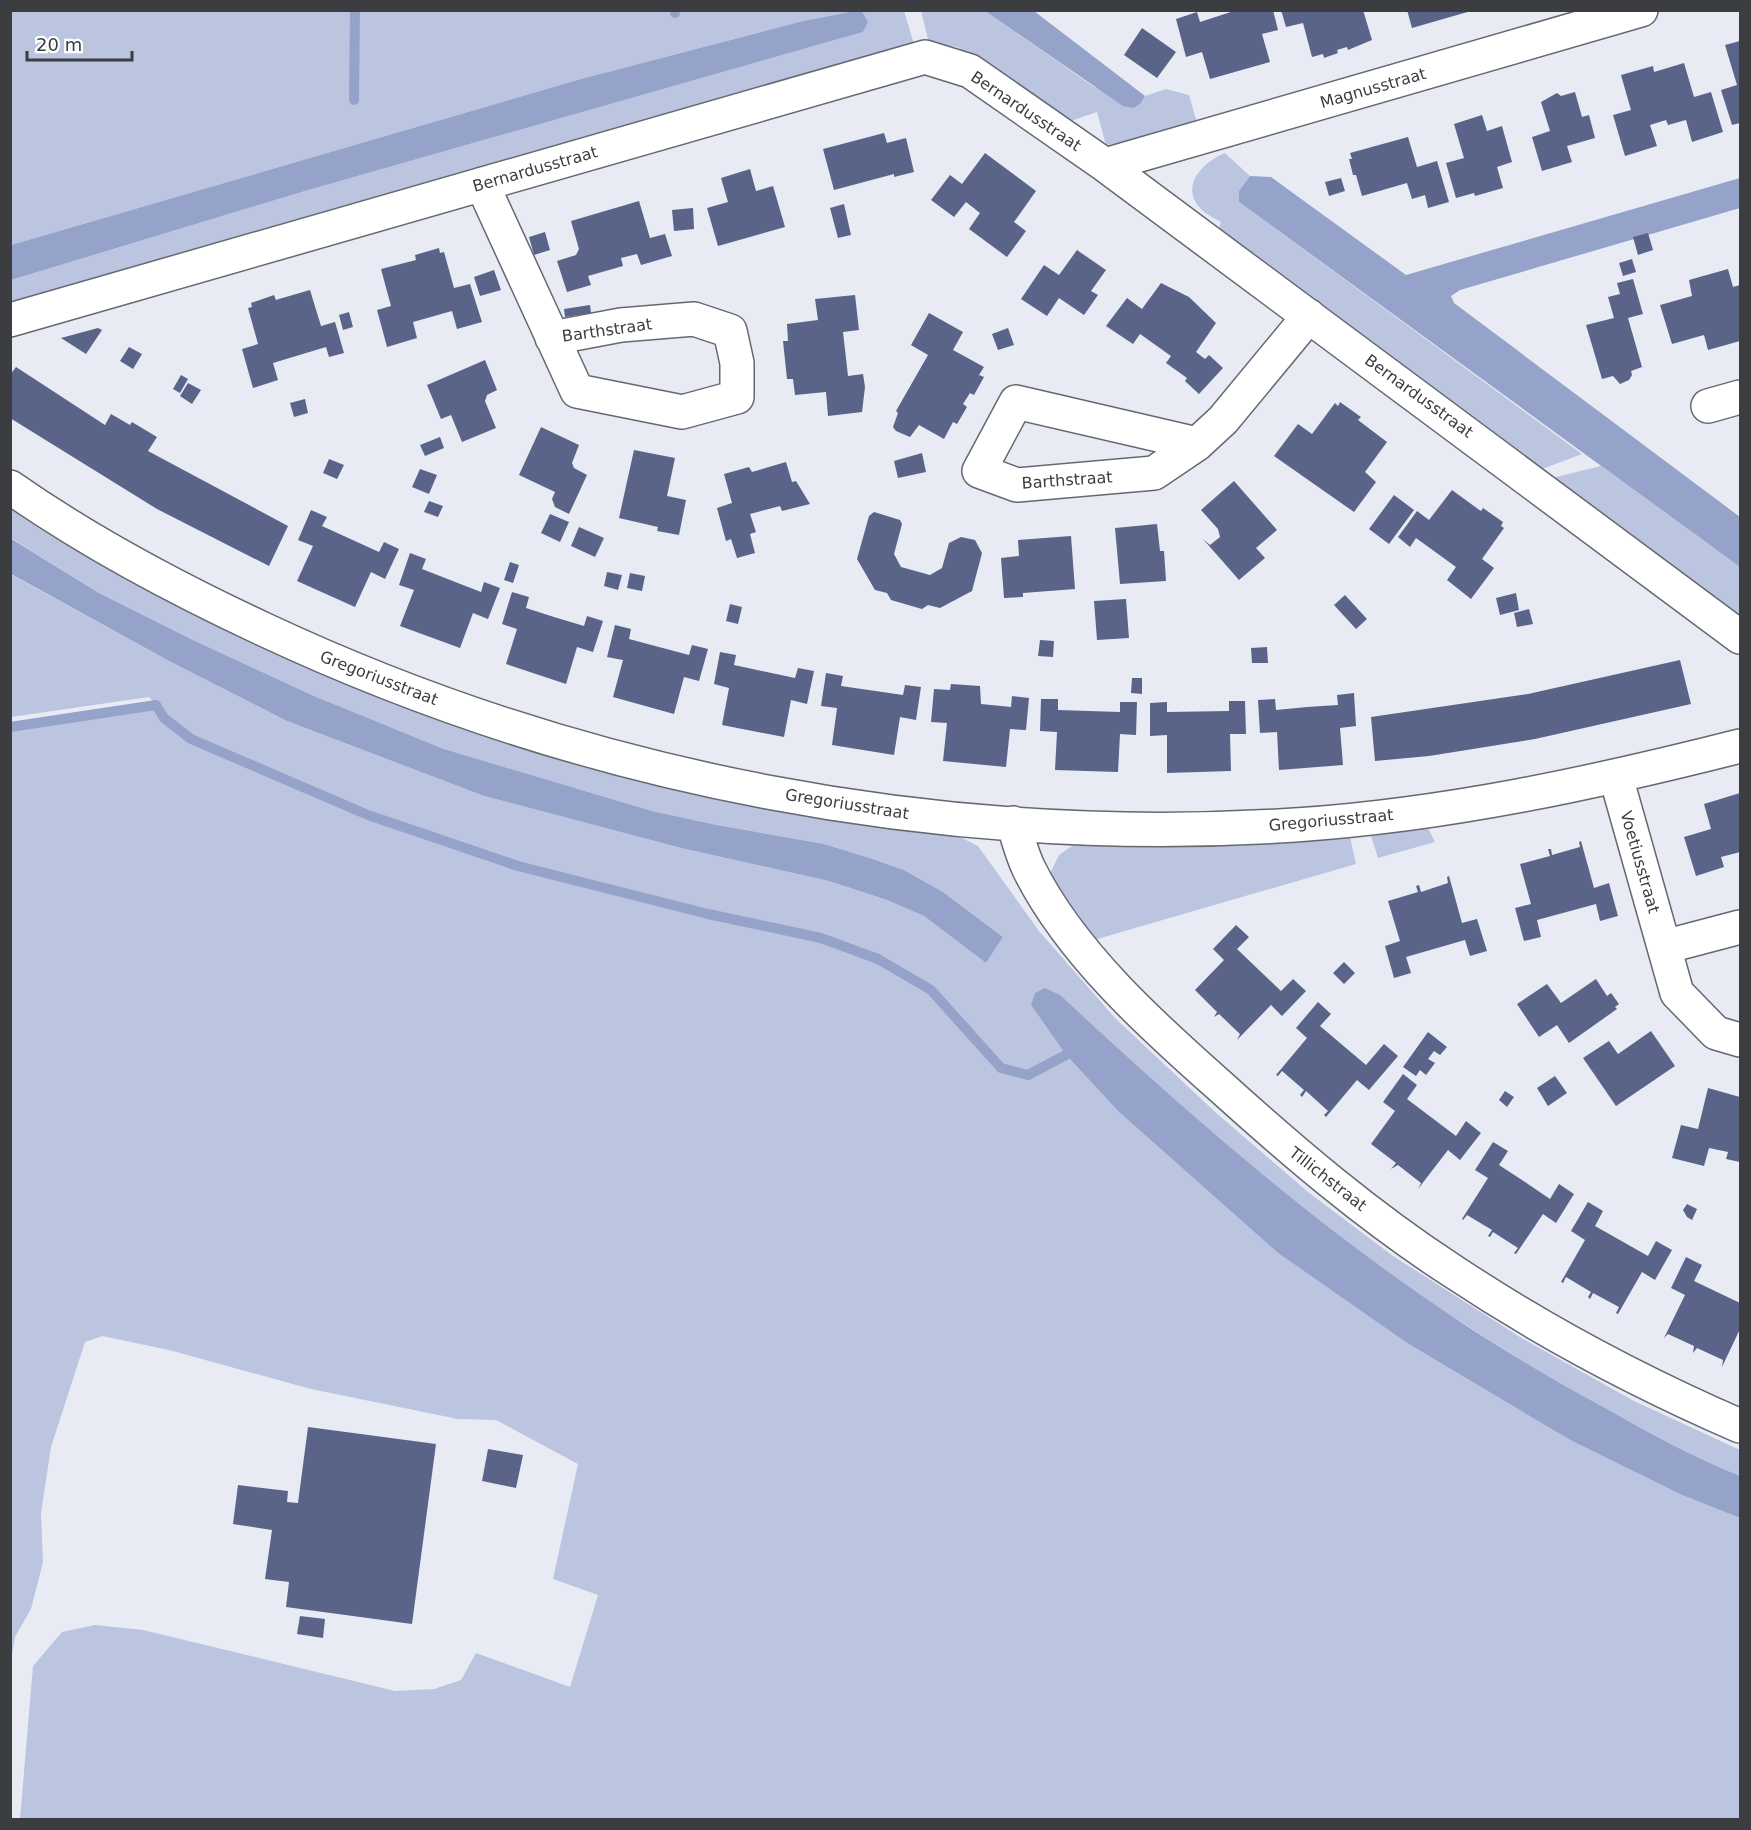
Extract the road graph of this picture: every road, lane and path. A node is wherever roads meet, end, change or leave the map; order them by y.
1 (1641, 10) edge
2 (1105, 165) junction
3 (482, 184) junction
4 (1309, 316) junction
5 (10, 320) edge
6 (552, 338) junction
7 (1740, 397) edge
8 (1708, 406) dead end
9 (1197, 444) junction
10 (10, 487) edge
11 (1740, 637) edge
12 (1740, 746) edge
13 (1616, 777) junction
14 (1013, 823) junction
15 (1740, 927) edge
16 (1664, 947) junction
17 (1740, 1040) edge
18 (1740, 1426) edge

1 - 2 street, Magnusstraat
2 - 3 street, Bernardusstraat
2 - 4 street, Bernardusstraat
3 - 5 street, Bernardusstraat
3 - 6 street, Barthstraat
4 - 9 street, Barthstraat
4 - 11 street, Bernardusstraat
6 - 6 street, Barthstraat
7 - 8 street
9 - 9 street, Barthstraat
10 - 14 street, Gregoriusstraat
12 - 13 street, Gregoriusstraat
13 - 14 street, Gregoriusstraat
13 - 16 street, Voetiusstraat
14 - 18 street, Tillichstraat
15 - 16 street
16 - 17 street, Voetiusstraat

